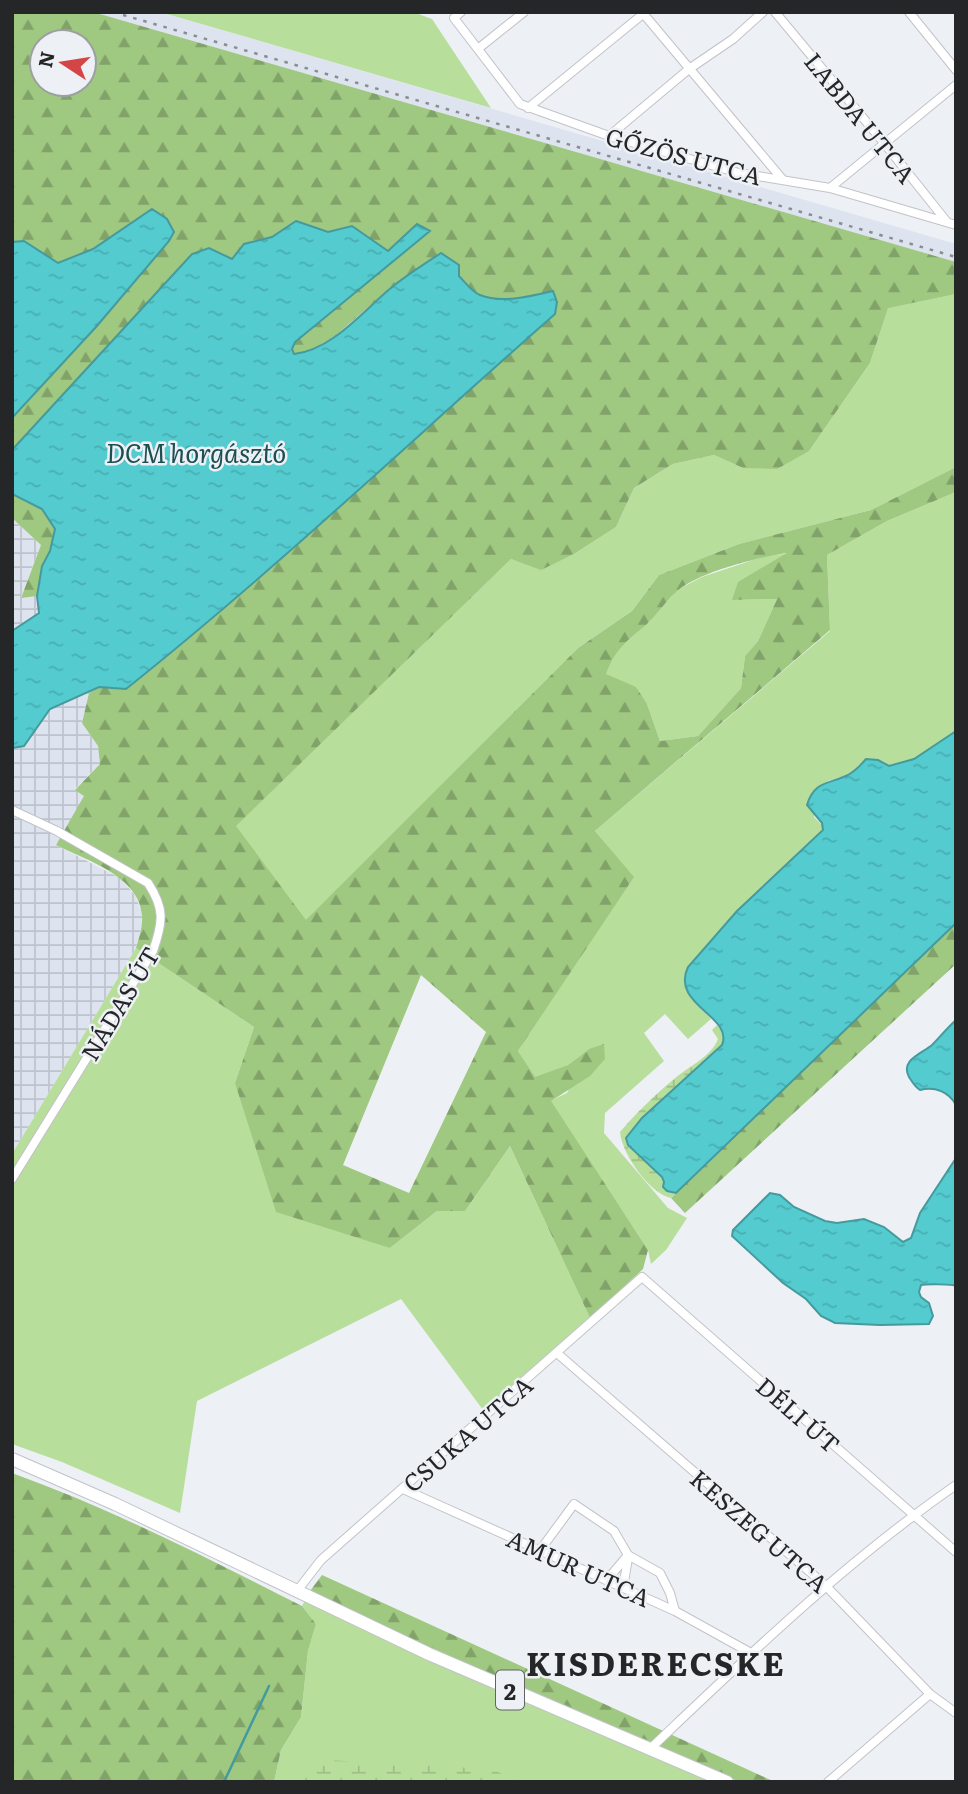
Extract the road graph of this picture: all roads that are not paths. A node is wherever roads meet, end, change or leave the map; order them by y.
1 (524, 12) edge
2 (763, 12) edge
3 (775, 12) edge
4 (909, 12) edge
5 (643, 13) edge
6 (458, 15) edge
7 (479, 48) junction
8 (689, 69) junction
9 (956, 70) edge
10 (956, 85) edge
11 (528, 108) junction
12 (609, 136) junction
13 (884, 143) junction
14 (783, 180) junction
15 (830, 188) junction
16 (951, 224) edge
17 (12, 810) edge
18 (12, 1179) edge
19 (642, 1277) joint
20 (558, 1354) junction
21 (12, 1459) edge
22 (956, 1486) edge
23 (403, 1489) junction
24 (914, 1514) junction
25 (541, 1549) junction
26 (956, 1552) edge
27 (628, 1555) junction
28 (603, 1578) junction
29 (825, 1585) junction
30 (627, 1589) junction
31 (297, 1591) junction
32 (675, 1611) junction
33 (751, 1653) junction
34 (930, 1694) junction
35 (956, 1713) edge
36 (651, 1748) junction
37 (727, 1782) edge
38 (828, 1782) edge

1 - 7 street
2 - 8 street
3 - 13 street, LABDA UTCA
4 - 9 street
5 - 8 street
5 - 11 street
6 - 7 street, GŐZÖS UTCA
7 - 11 street, GŐZÖS UTCA
8 - 12 street
8 - 14 street
10 - 13 street
11 - 12 street, GŐZÖS UTCA
12 - 14 street, GŐZÖS UTCA
13 - 15 street
13 - 16 street, LABDA UTCA
14 - 15 street, GŐZÖS UTCA
15 - 16 street, GŐZÖS UTCA
17 - 18 street, NÁDAS ÚT
19 - 20 street, CSUKA UTCA
19 - 24 street, DÉLI ÚT
20 - 23 street, CSUKA UTCA
20 - 29 street, KESZEG UTCA
21 - 31 main road, 2
22 - 24 street
23 - 25 street, AMUR UTCA
23 - 31 street, CSUKA UTCA
24 - 26 street, DÉLI ÚT
24 - 29 street
25 - 27 street
25 - 28 street, AMUR UTCA
27 - 28 street
27 - 30 street
27 - 32 street
28 - 30 street, AMUR UTCA
29 - 33 street
29 - 34 street, KESZEG UTCA
30 - 32 street, AMUR UTCA
31 - 36 main road, 2
32 - 33 street, AMUR UTCA
33 - 36 street
34 - 35 street, KESZEG UTCA
34 - 38 street
36 - 37 main road, 2

